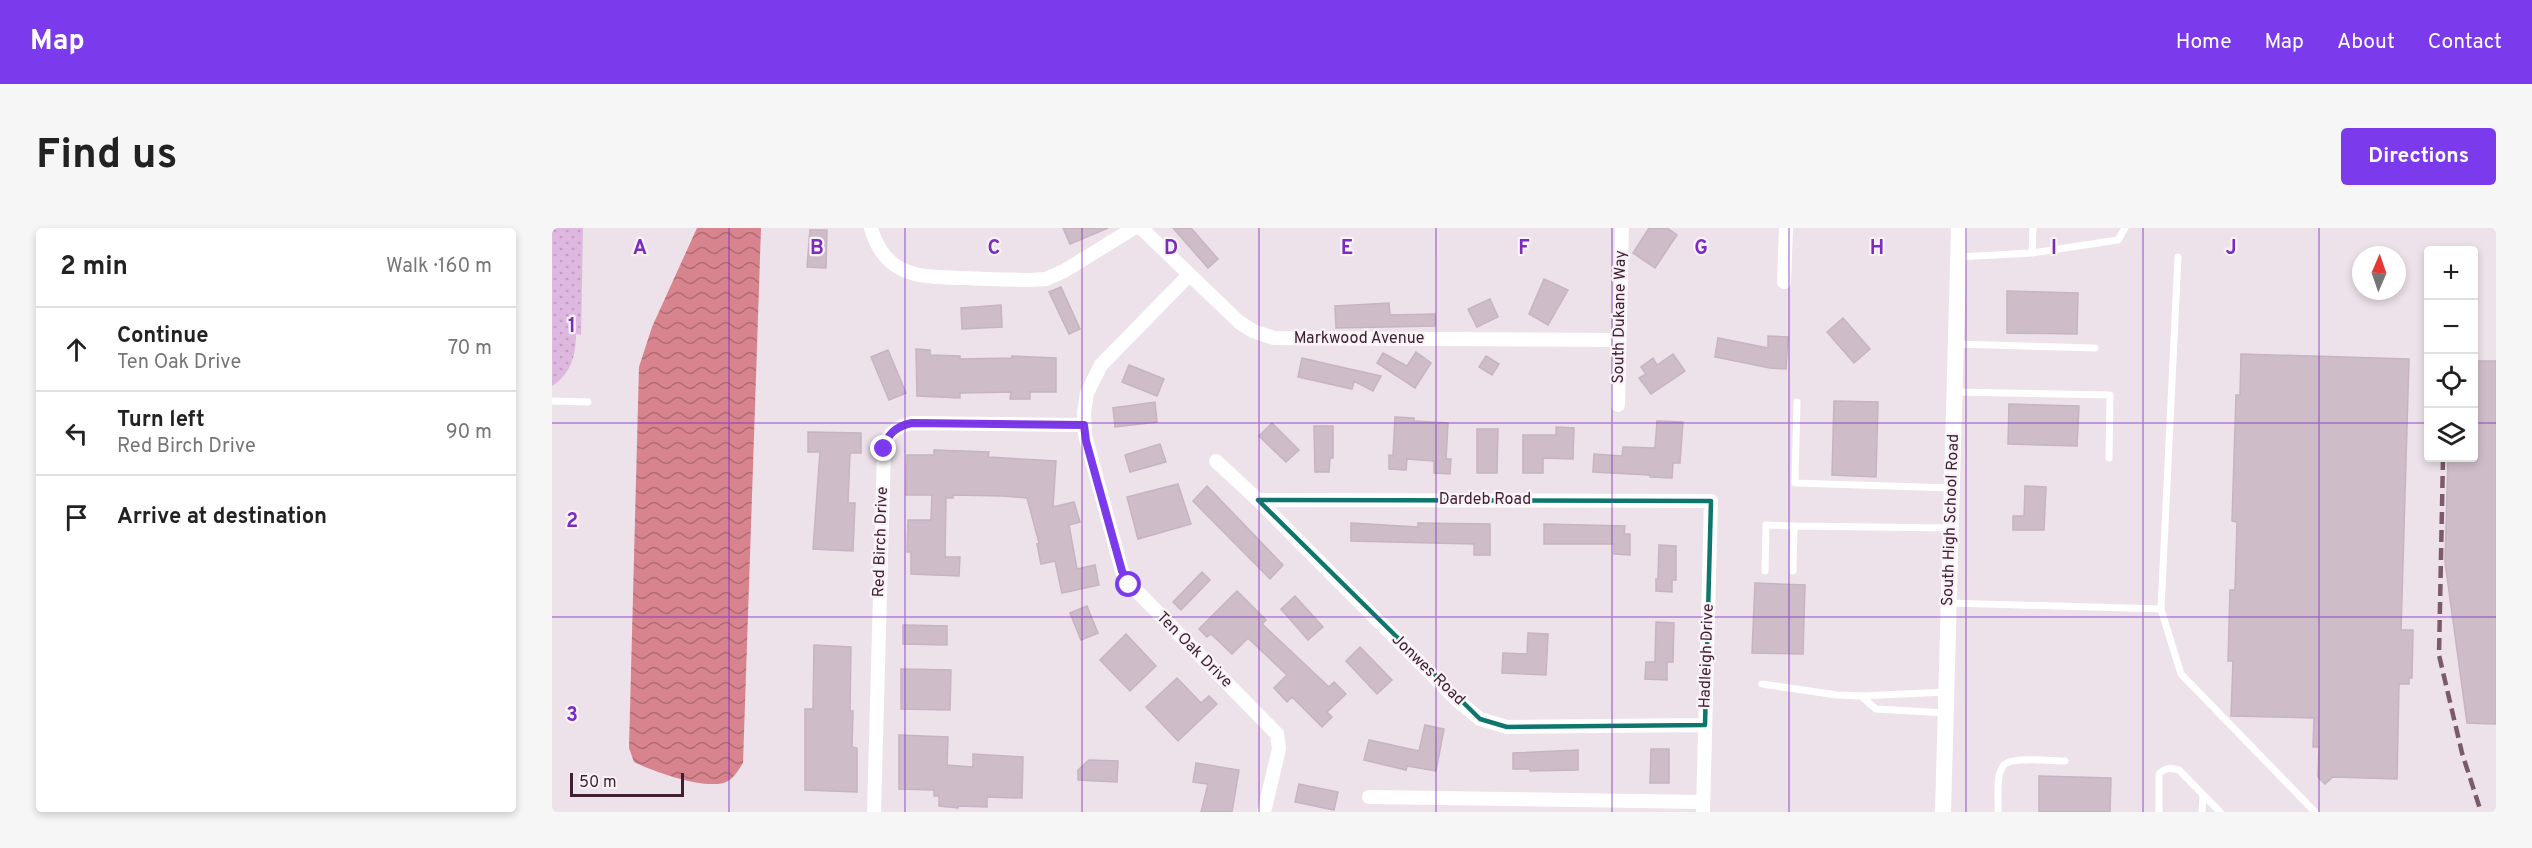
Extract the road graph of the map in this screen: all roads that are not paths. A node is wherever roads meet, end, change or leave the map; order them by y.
1 (871, 228) edge
2 (1134, 228) edge
3 (1141, 228) edge
4 (1622, 228) edge
5 (1786, 228) edge
6 (1959, 228) edge
7 (2033, 228) edge
8 (2125, 228) edge
9 (2032, 253) junction
10 (2178, 257) dead end
11 (1958, 258) junction
12 (1189, 275) junction
13 (1784, 282) dead end
14 (1619, 340) junction
15 (1956, 344) junction
16 (2095, 348) dead end
17 (1955, 392) junction
18 (552, 401) edge
19 (588, 402) dead end
20 (1797, 402) dead end
21 (1618, 405) dead end
22 (1084, 425) junction
23 (2109, 458) dead end
24 (1216, 461) dead end
25 (1952, 488) junction
26 (1258, 500) junction
27 (1711, 501) joint
28 (1794, 526) junction
29 (1951, 528) junction
30 (1793, 571) dead end
31 (1765, 572) dead end
32 (1949, 603) junction
33 (2162, 609) junction
34 (1762, 684) dead end
35 (1946, 692) junction
36 (1861, 696) junction
37 (1946, 713) junction
38 (1705, 725) junction
39 (2065, 761) dead end
40 (2203, 795) junction
41 (1369, 797) dead end
42 (1703, 807) edge
43 (874, 812) edge
44 (1264, 812) edge
45 (1943, 812) edge
46 (1998, 812) edge
47 (2158, 812) edge
48 (2202, 812) edge
49 (2220, 812) edge
50 (2315, 812) edge

1 - 2 street
3 - 12 street, Markwood Avenue
4 - 14 street, South Dukane Way
5 - 13 street
6 - 11 street, South High School Road
7 - 9 lane
8 - 9 lane
9 - 11 lane
10 - 33 lane
11 - 15 street, South High School Road
12 - 14 street, Markwood Avenue
12 - 22 street, Ten Oak Drive
14 - 21 street, South Dukane Way
15 - 16 lane
15 - 17 street, South High School Road
17 - 23 lane
17 - 25 street, South High School Road
18 - 19 lane
20 - 25 lane
22 - 43 street, Red Birch Drive
22 - 44 street, Ten Oak Drive
24 - 26 street, Jonwes Road
25 - 29 street, South High School Road
26 - 27 street, Dardeb Road
26 - 38 street, Jonwes Road
27 - 38 street, Hadleigh Drive
28 - 29 lane
28 - 30 lane
28 - 31 lane
29 - 32 street, South High School Road
32 - 33 lane
32 - 35 street, South High School Road
33 - 50 lane
34 - 36 lane
35 - 36 lane
35 - 37 street, South High School Road
36 - 37 lane
37 - 45 street, South High School Road
38 - 42 street, Hadleigh Drive
39 - 46 lane
40 - 47 lane
40 - 48 lane
40 - 49 lane
41 - 42 street

